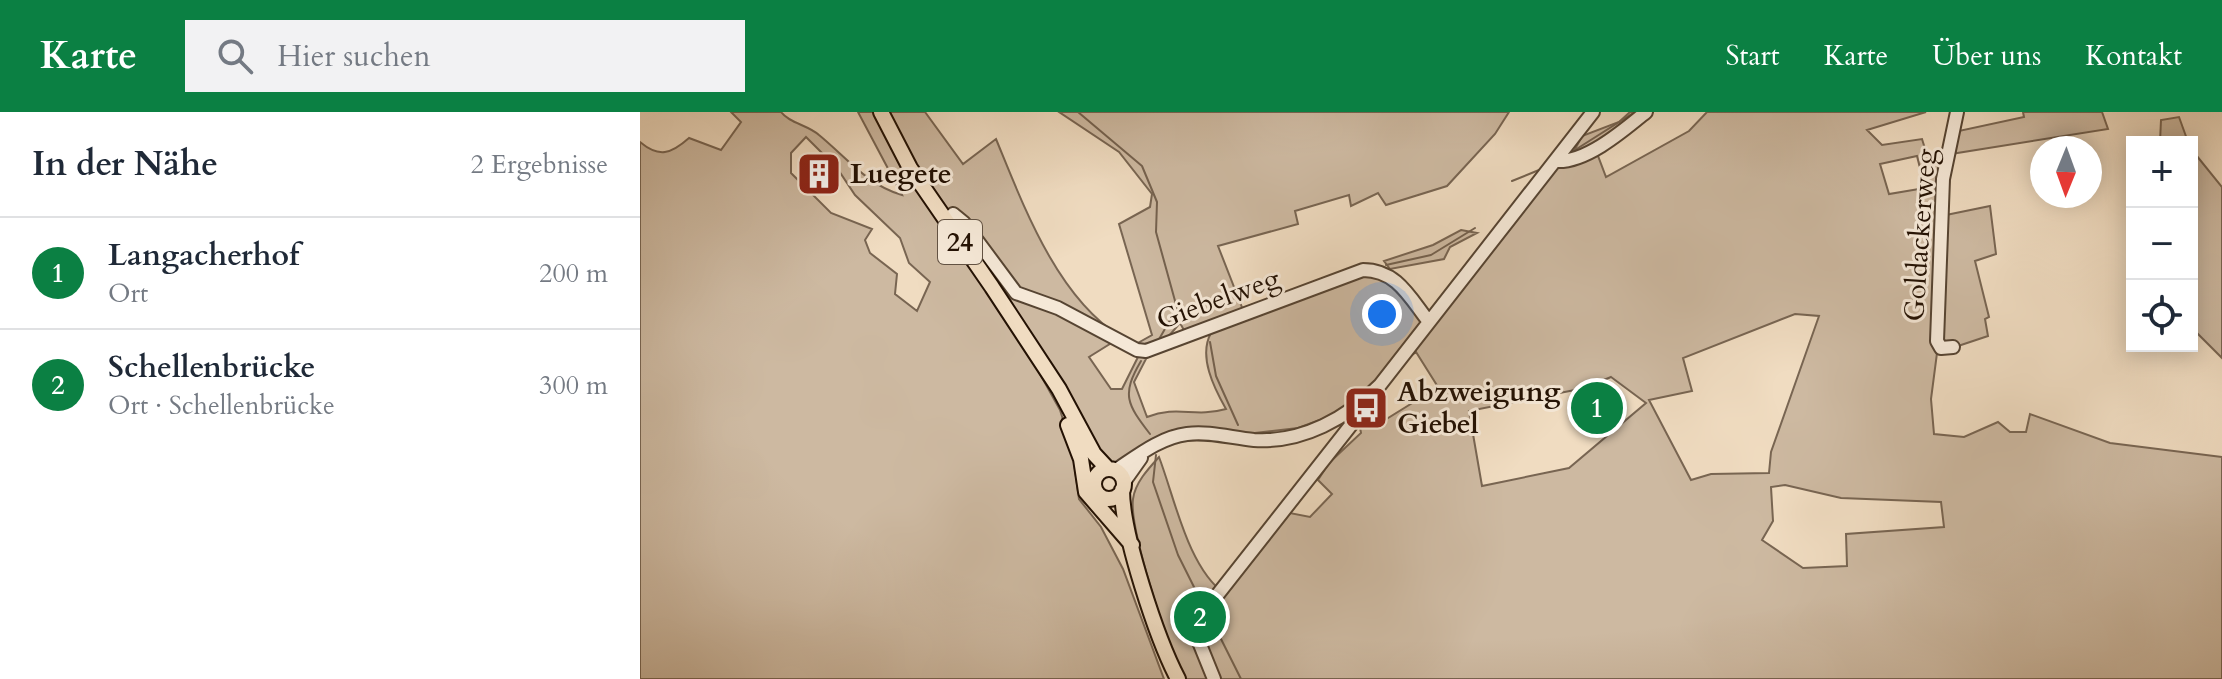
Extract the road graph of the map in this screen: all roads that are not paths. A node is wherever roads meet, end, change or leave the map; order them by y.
1 (881, 112) edge
2 (1593, 112) edge
3 (1646, 112) edge
4 (1957, 112) edge
5 (1556, 161) junction
6 (953, 214) dead end
7 (1429, 322) junction
8 (1953, 347) dead end
9 (1044, 370) junction
10 (1350, 412) junction
11 (1076, 441) junction
12 (1117, 478) junction
13 (1094, 479) junction
14 (1103, 498) junction
15 (1127, 528) junction
16 (1132, 545) junction
17 (1178, 679) edge
18 (1214, 679) edge

1 - 9 main road, 24
2 - 5 street
3 - 5 street
4 - 8 street, Goldackerweg
5 - 7 street
6 - 7 street, Giebelweg
7 - 10 street
9 - 11 main road, 24
9 - 12 main road, 24
10 - 12 street
10 - 18 street
11 - 13 main road, 24
11 - 16 main road, 24
12 - 13 main road
12 - 14 main road
12 - 15 main road, 24
13 - 14 main road
14 - 15 main road, 24
15 - 16 main road, 24
16 - 17 main road, 24

